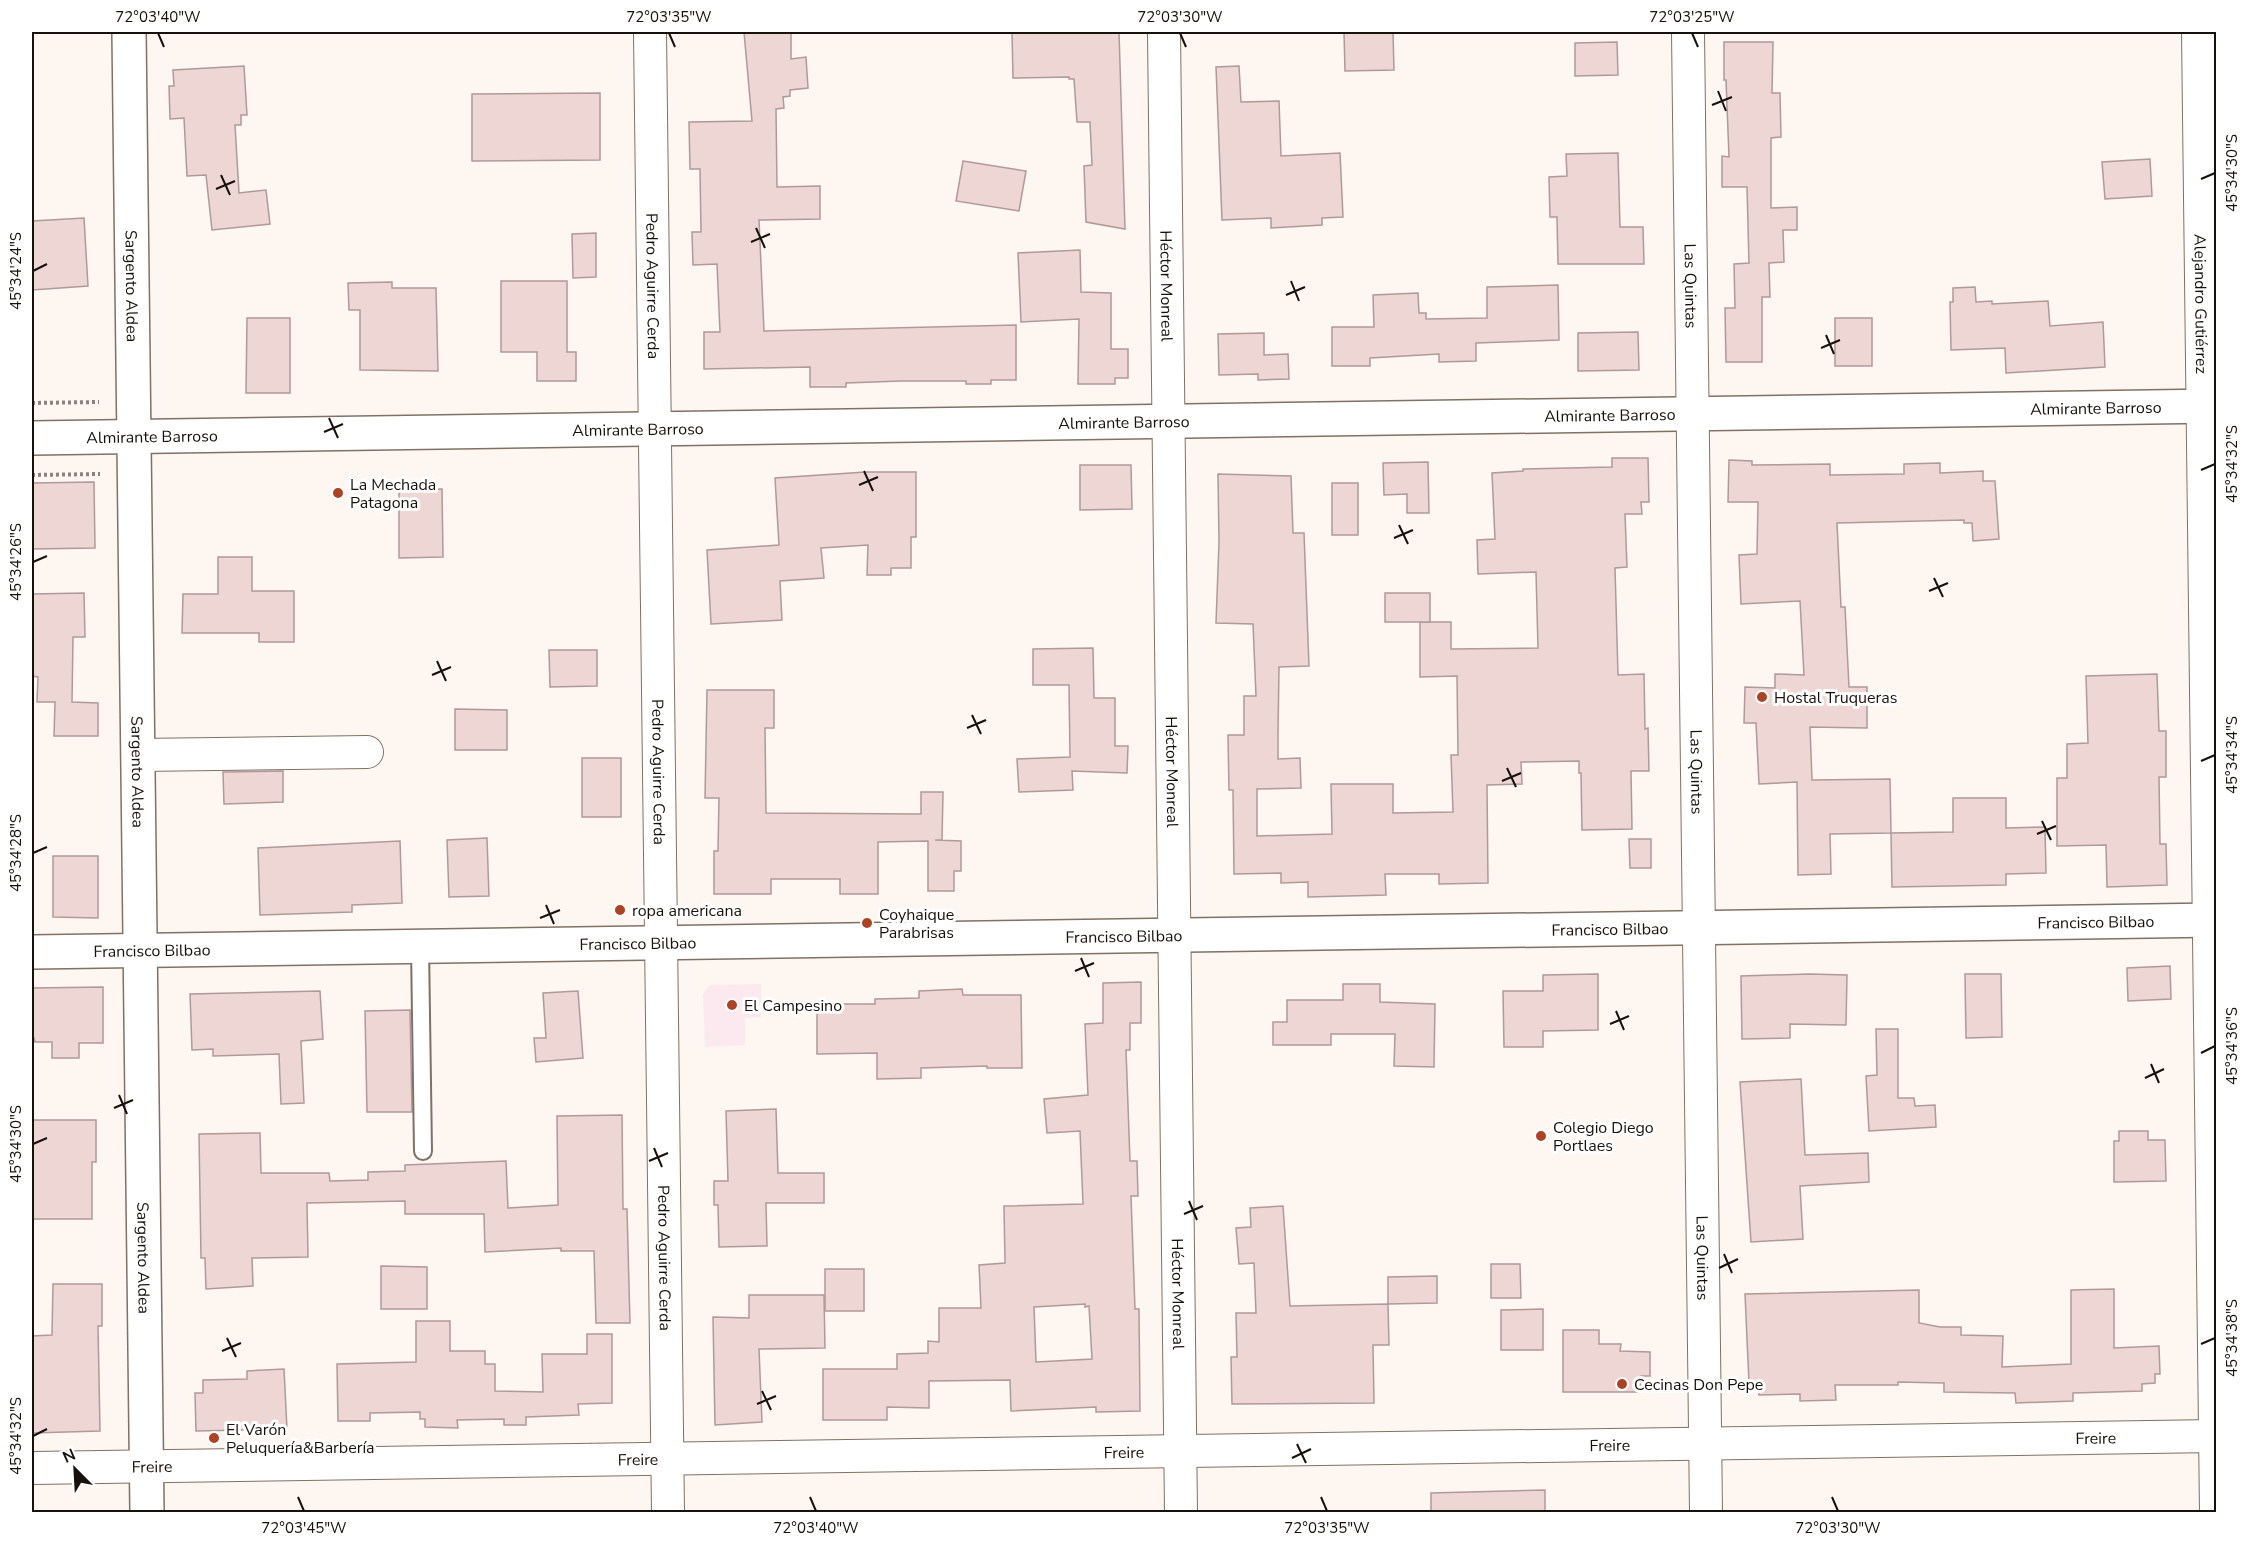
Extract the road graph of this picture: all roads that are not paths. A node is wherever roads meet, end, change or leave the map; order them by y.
1 (129, 32) edge
2 (650, 32) edge
3 (1164, 32) edge
4 (1688, 32) edge
5 (2198, 32) edge
6 (2209, 406) edge
7 (1693, 414) junction
8 (1168, 421) junction
9 (655, 429) junction
10 (134, 436) junction
11 (32, 438) edge
12 (367, 752) dead end
13 (138, 755) junction
14 (2212, 921) edge
15 (1699, 928) junction
16 (1175, 936) junction
17 (661, 943) junction
18 (420, 947) junction
19 (141, 951) junction
20 (32, 952) edge
21 (423, 1151) dead end
22 (2216, 1436) edge
23 (1705, 1443) junction
24 (1181, 1451) junction
25 (667, 1458) junction
26 (147, 1466) junction
27 (32, 1467) edge
28 (147, 1512) edge
29 (668, 1512) edge
30 (1182, 1512) edge
31 (1706, 1512) edge
32 (2216, 1512) edge

1 - 10 street, Sargento Aldea
2 - 9 street, Pedro Aguirre Cerda
3 - 8 street, Héctor Monreal
4 - 7 street, Las Quintas
5 - 6 street, Alejandro Gutiérrez
6 - 7 street, Almirante Barroso
6 - 14 street, Alejandro Gutiérrez
7 - 8 street, Almirante Barroso
7 - 15 street, Las Quintas
8 - 9 street, Almirante Barroso
8 - 16 street, Héctor Monreal
9 - 10 street, Almirante Barroso
9 - 17 street, Pedro Aguirre Cerda
10 - 11 street, Almirante Barroso
10 - 13 street, Sargento Aldea
12 - 13 street
13 - 19 street, Sargento Aldea
14 - 15 street, Francisco Bilbao
14 - 22 street, Alejandro Gutiérrez
15 - 16 street, Francisco Bilbao
15 - 23 street, Las Quintas
16 - 17 street, Francisco Bilbao
16 - 24 street, Héctor Monreal
17 - 18 street, Francisco Bilbao
17 - 25 street, Pedro Aguirre Cerda
18 - 19 street, Francisco Bilbao
18 - 21 lane
19 - 20 street, Francisco Bilbao
19 - 26 street, Sargento Aldea
22 - 23 street, Freire
22 - 32 street, Alejandro Gutiérrez
23 - 24 street, Freire
23 - 31 street, Las Quintas
24 - 25 street, Freire
24 - 30 street, Héctor Monreal
25 - 26 street, Freire
25 - 29 street, Pedro Aguirre Cerda
26 - 27 street, Freire
26 - 28 street, Sargento Aldea

